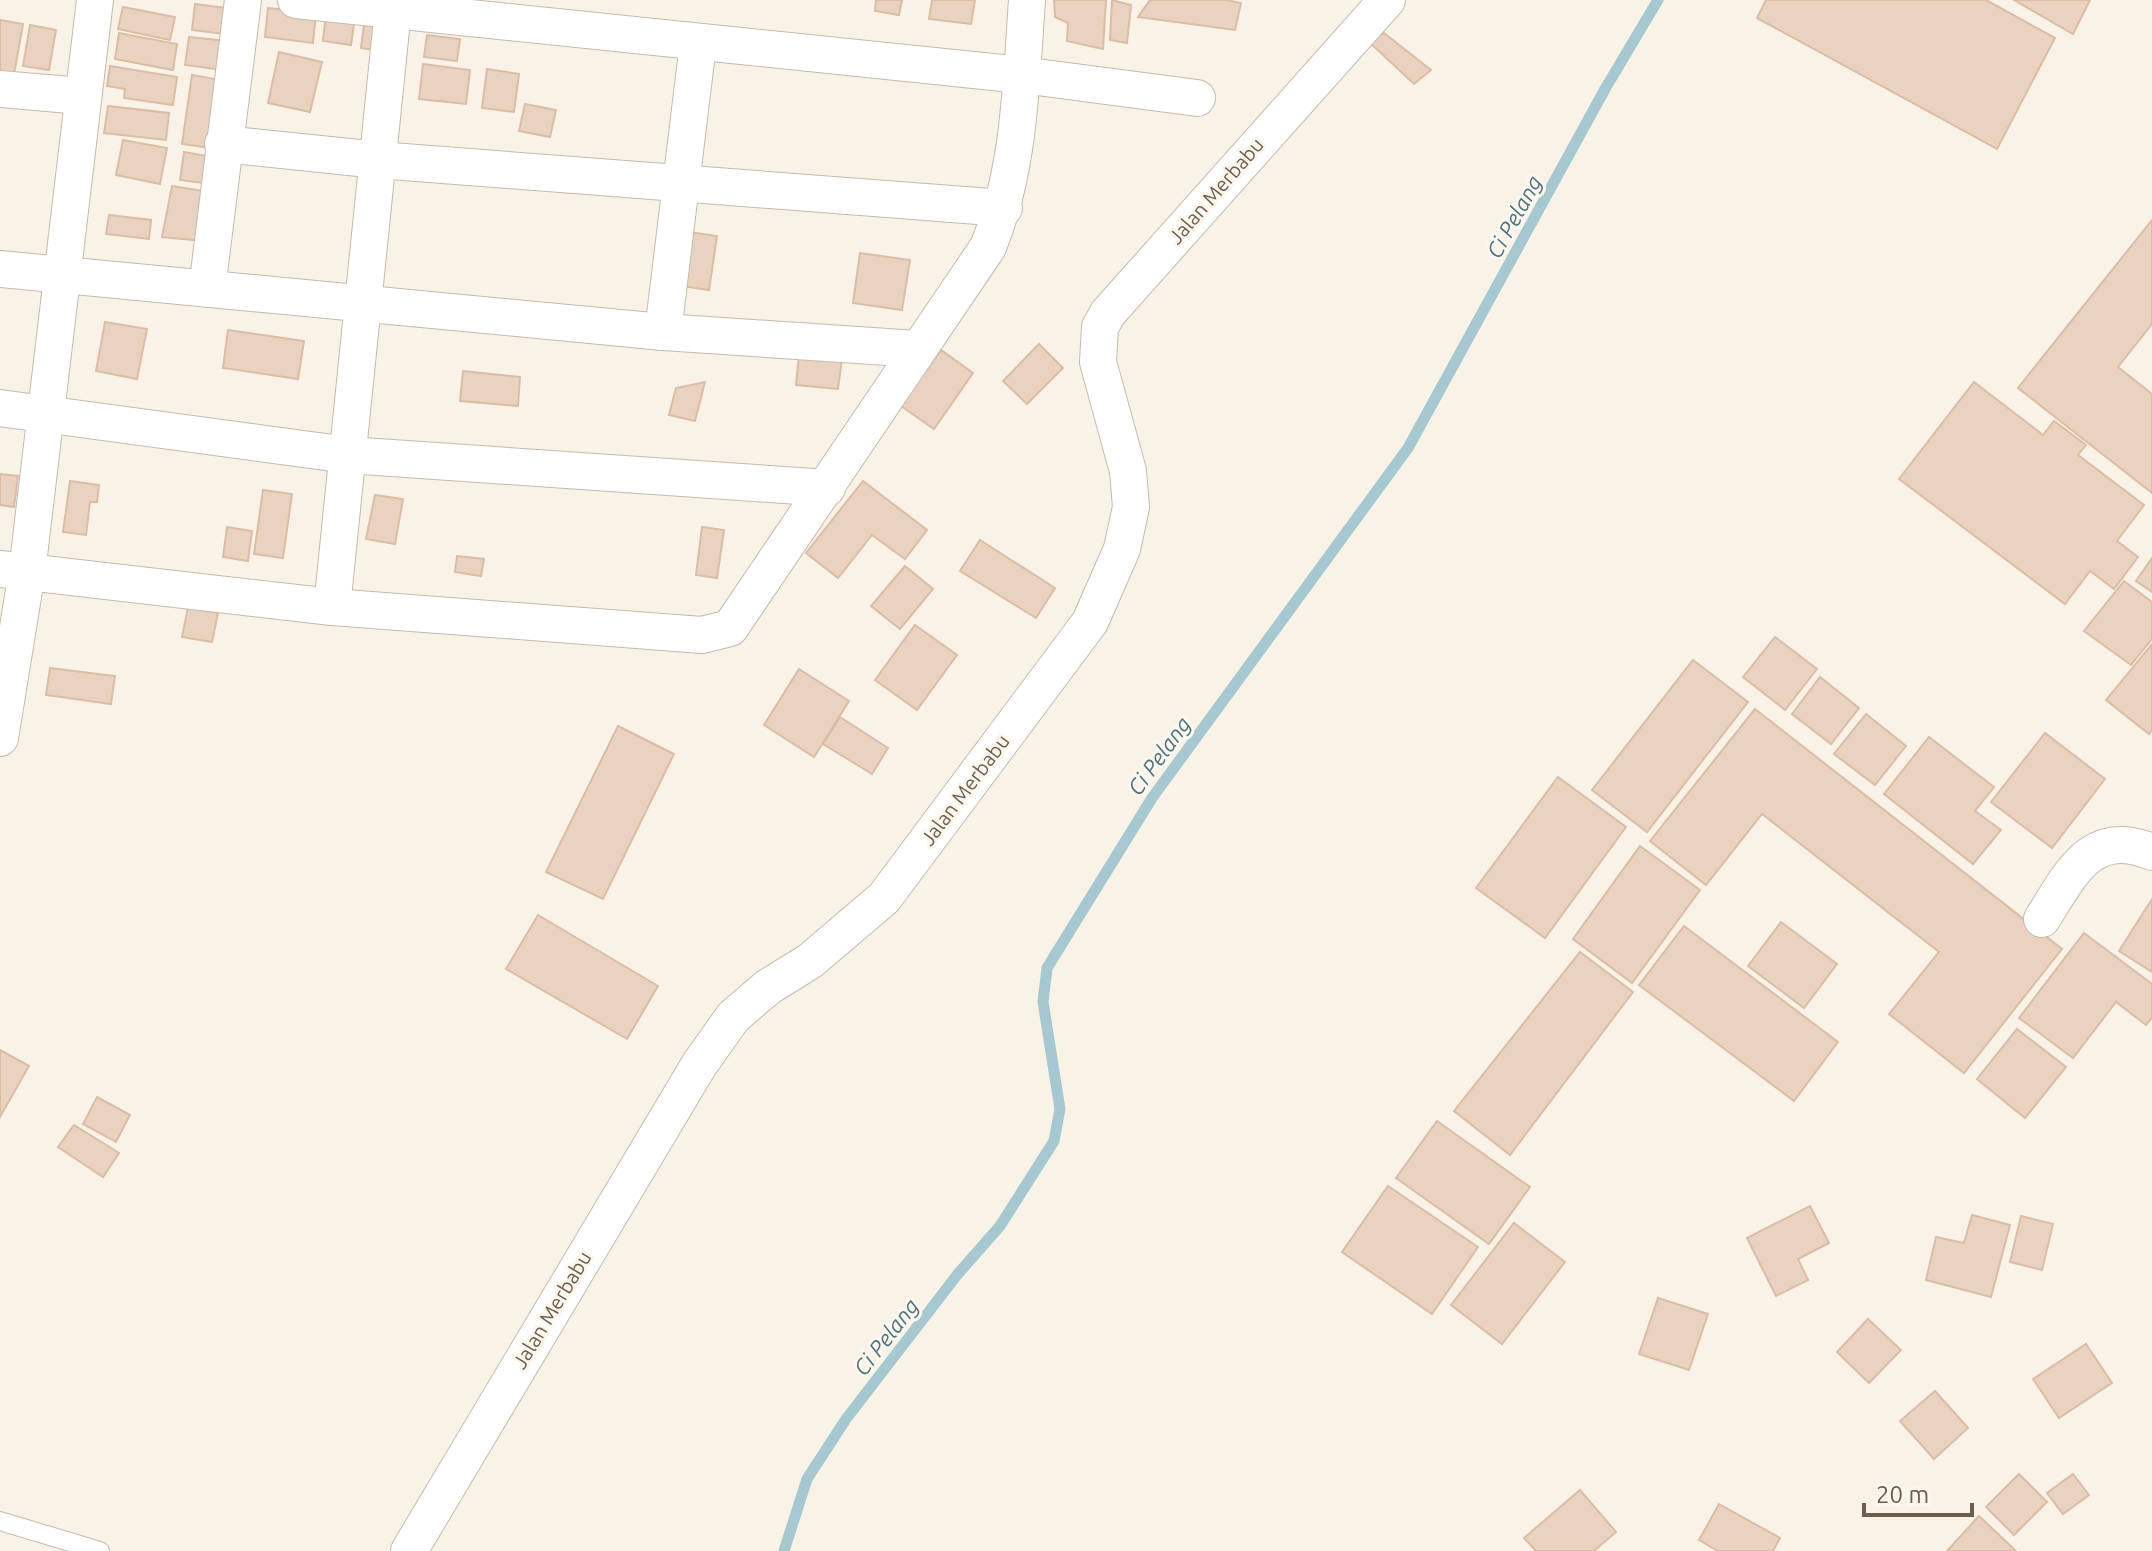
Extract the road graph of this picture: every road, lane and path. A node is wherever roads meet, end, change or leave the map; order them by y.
1 (95, 0) edge
2 (243, 0) edge
3 (296, 0) edge
4 (1027, 0) edge
5 (1387, 0) edge
6 (393, 6) edge
7 (698, 44) junction
8 (1022, 75) junction
9 (0, 89) edge
10 (82, 96) junction
11 (1197, 98) dead end
12 (223, 144) junction
13 (378, 160) junction
14 (680, 183) junction
15 (1004, 208) junction
16 (0, 269) edge
17 (61, 277) junction
18 (207, 289) junction
19 (363, 302) junction
20 (663, 332) junction
21 (917, 349) junction
22 (0, 408) edge
23 (44, 412) junction
24 (348, 455) junction
25 (827, 488) junction
26 (13, 571) edge
27 (332, 607) junction
28 (0, 738) edge
29 (2152, 852) edge
30 (2042, 919) dead end
31 (0, 1521) edge
32 (100, 1551) edge
33 (409, 1551) edge

1 - 10 street
2 - 12 street
3 - 6 street
4 - 8 street
5 - 33 street, Jalan Merbabu
6 - 7 street
6 - 13 street
7 - 8 street
7 - 14 street
8 - 11 street
8 - 15 street
9 - 10 street
10 - 17 street
12 - 13 street
12 - 18 street
13 - 14 street
13 - 19 street
14 - 15 street
14 - 20 street
15 - 21 street
16 - 17 street
17 - 18 street
17 - 23 street
18 - 19 street
19 - 20 street
19 - 24 street
20 - 21 street
21 - 25 street
22 - 23 street
23 - 24 street
23 - 26 street
24 - 25 street
24 - 27 street
25 - 27 street
26 - 27 street
26 - 28 street
29 - 30 street
31 - 32 lane

